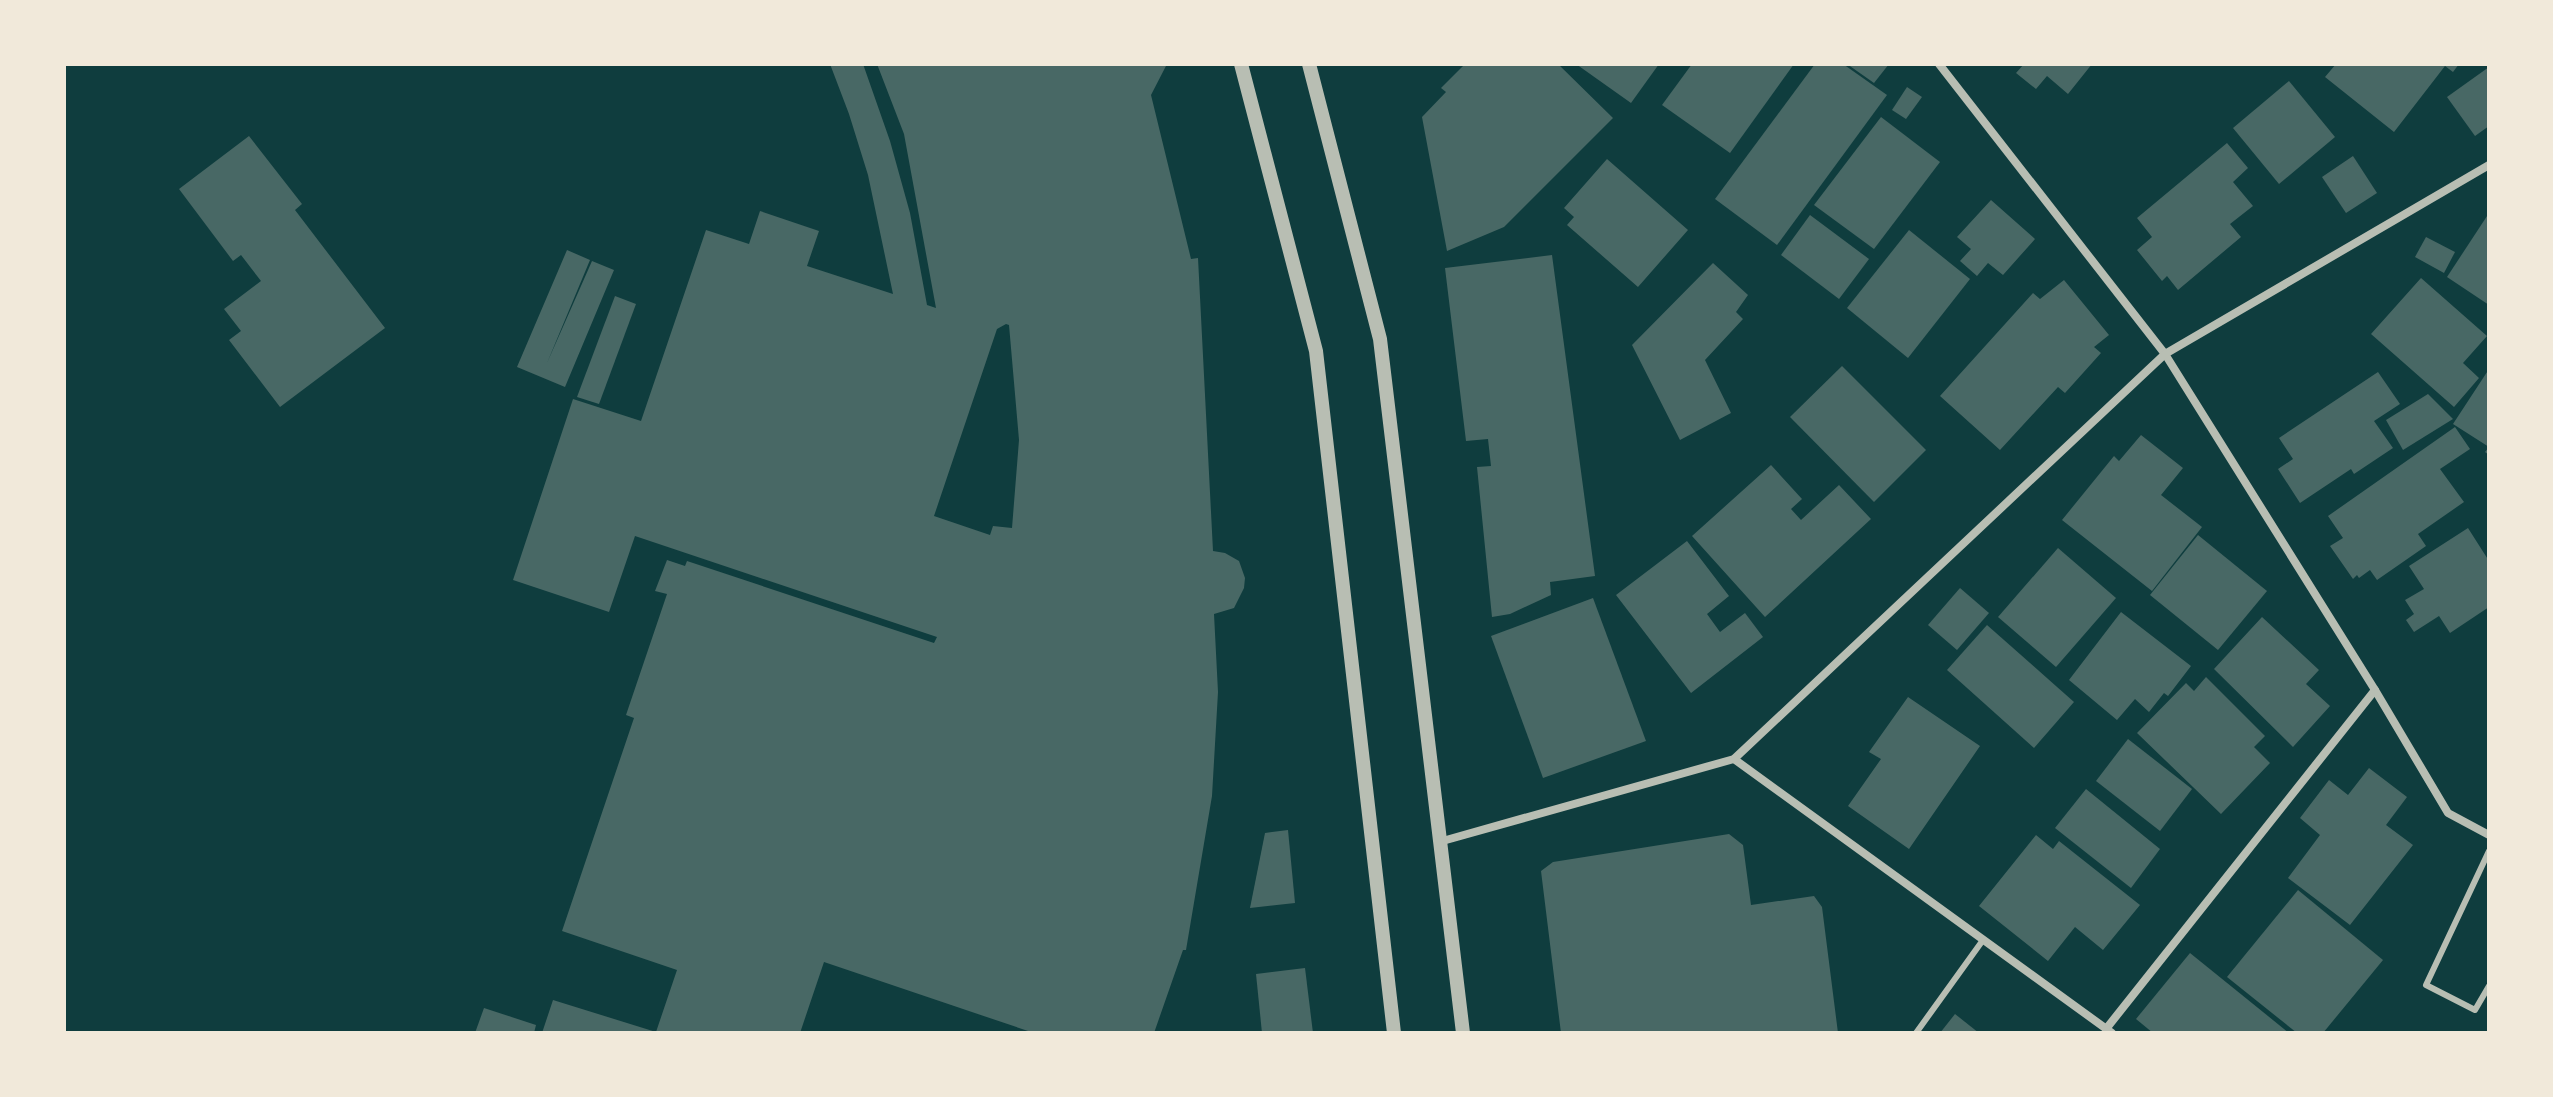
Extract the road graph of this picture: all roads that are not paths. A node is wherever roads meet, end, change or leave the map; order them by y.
1 (1241, 64) edge
2 (1309, 64) edge
3 (1939, 64) edge
4 (2489, 165) edge
5 (2165, 354) junction
6 (2375, 690) junction
7 (1734, 759) junction
8 (2489, 835) edge
9 (1438, 842) junction
10 (2489, 851) edge
11 (1983, 940) junction
12 (2489, 986) edge
13 (2109, 1031) edge
14 (1394, 1033) edge
15 (1463, 1033) edge
16 (1916, 1033) edge

1 - 14 street
2 - 9 street
3 - 5 street
4 - 5 street
5 - 6 street
5 - 7 street
6 - 8 street
6 - 13 street
7 - 9 street
7 - 11 street
9 - 15 street
10 - 12 lane
11 - 13 street
11 - 16 lane

